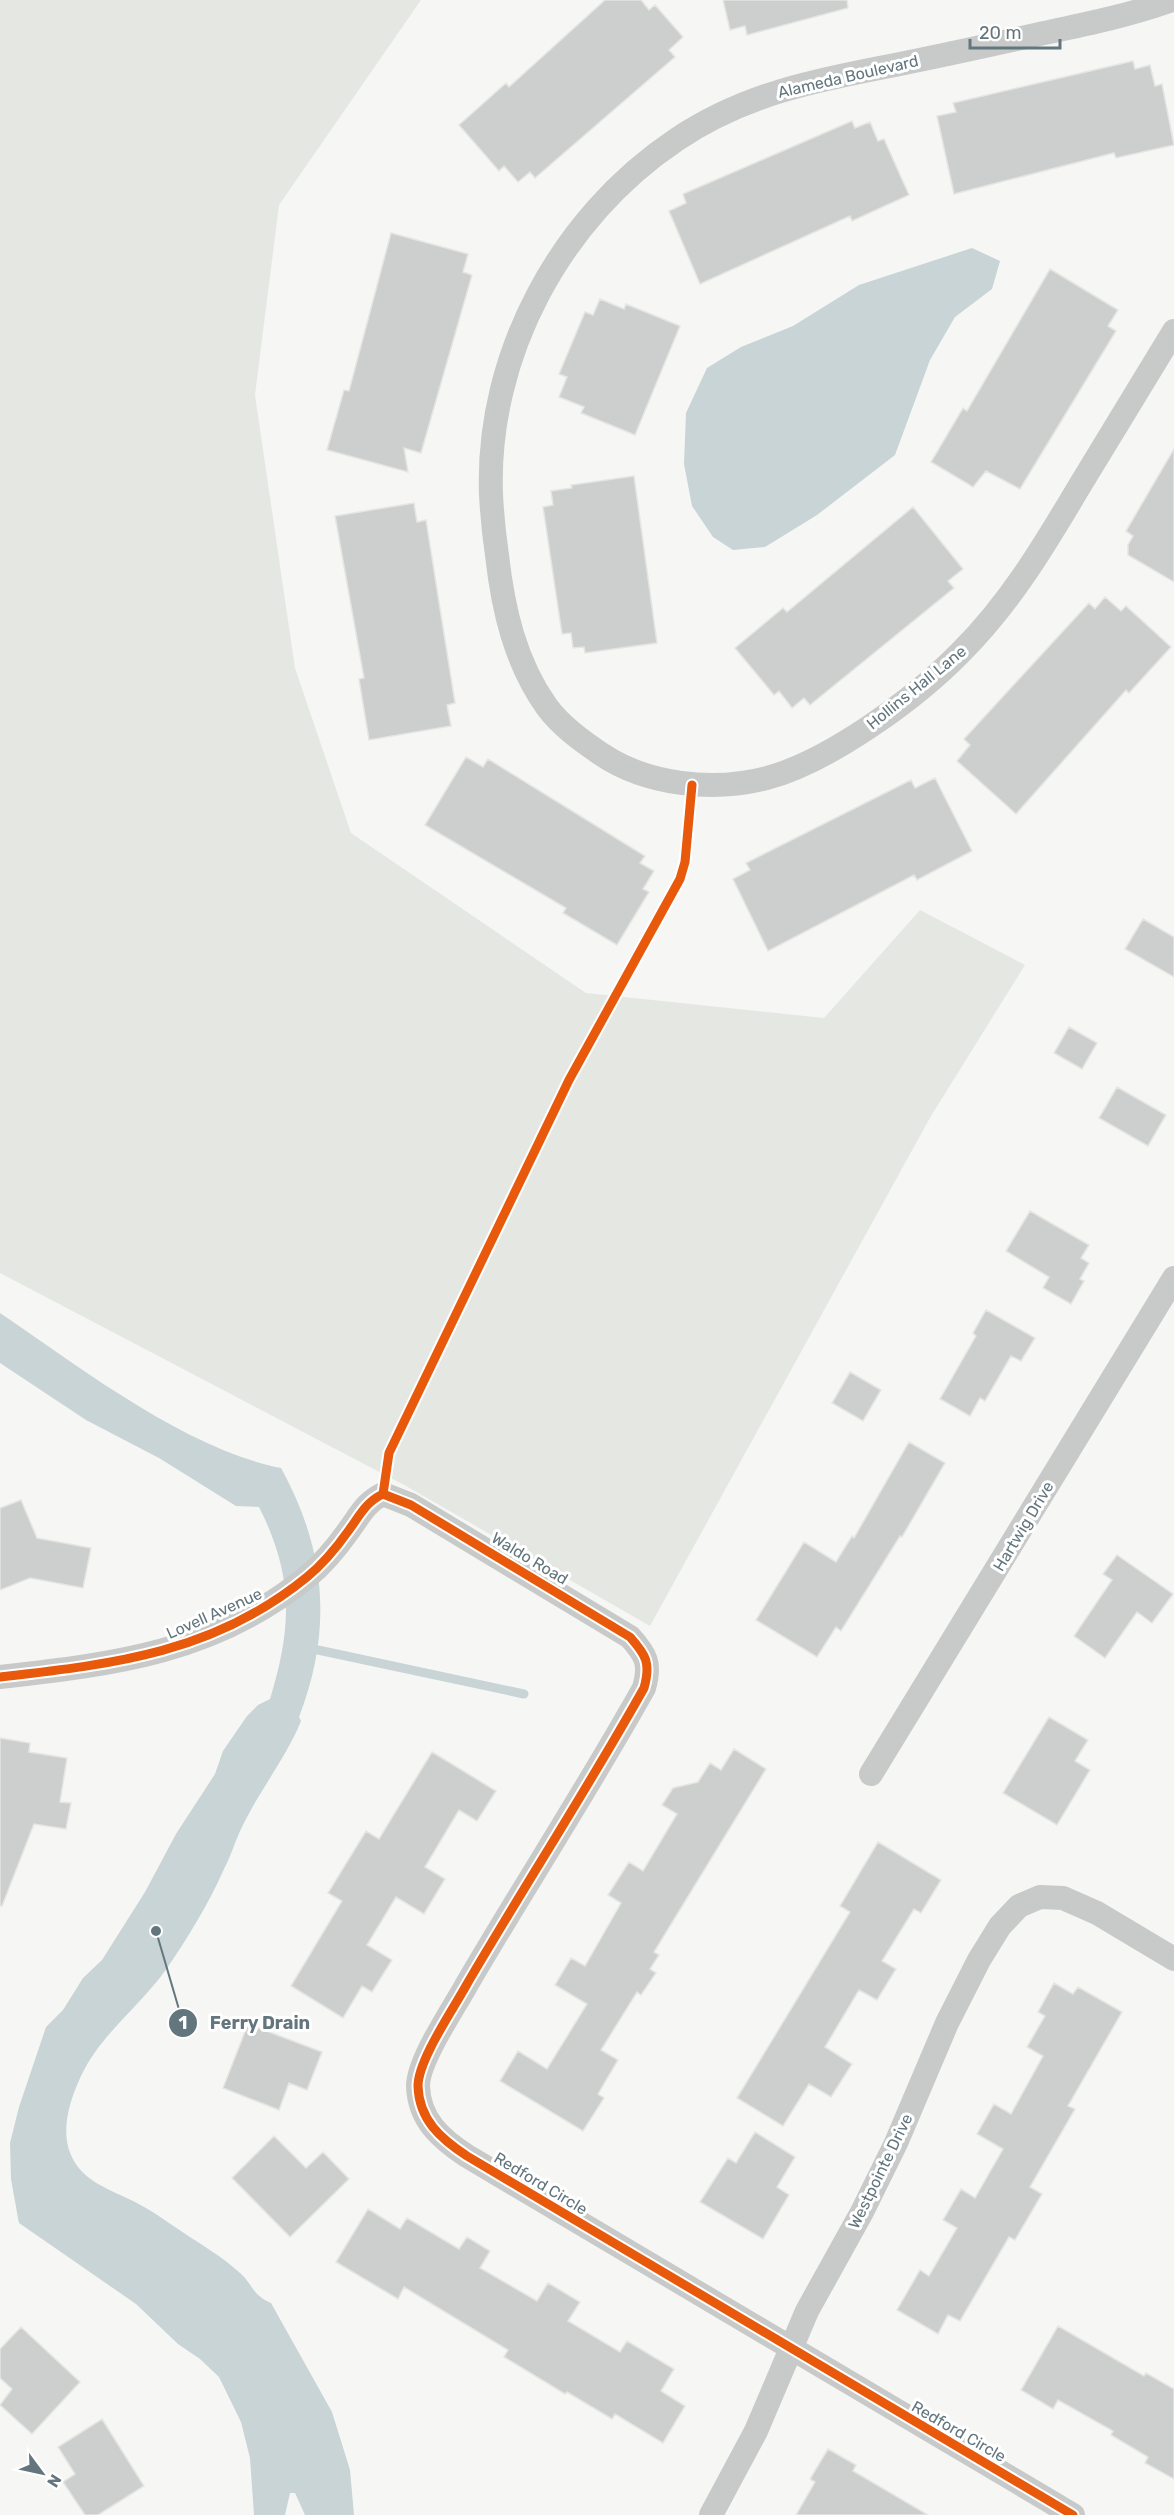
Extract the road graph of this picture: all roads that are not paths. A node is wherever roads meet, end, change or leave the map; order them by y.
1 (1172, 0) edge
2 (1174, 331) edge
3 (581, 740) joint
4 (1174, 1278) edge
5 (364, 1508) joint
6 (0, 1677) edge
7 (644, 1688) joint
8 (871, 1774) dead end
9 (1174, 1959) edge
10 (791, 2349) junction
11 (711, 2515) edge
12 (1074, 2515) edge

1 - 3 street, Alameda Boulevard
2 - 3 street, Hollins Hall Lane
4 - 8 street, Hartwig Drive
5 - 6 street, Lovell Avenue
5 - 7 street, Waldo Road
7 - 10 street, Redford Circle
9 - 10 street, Westpointe Drive
10 - 11 street, Westpointe Drive
10 - 12 street, Redford Circle

